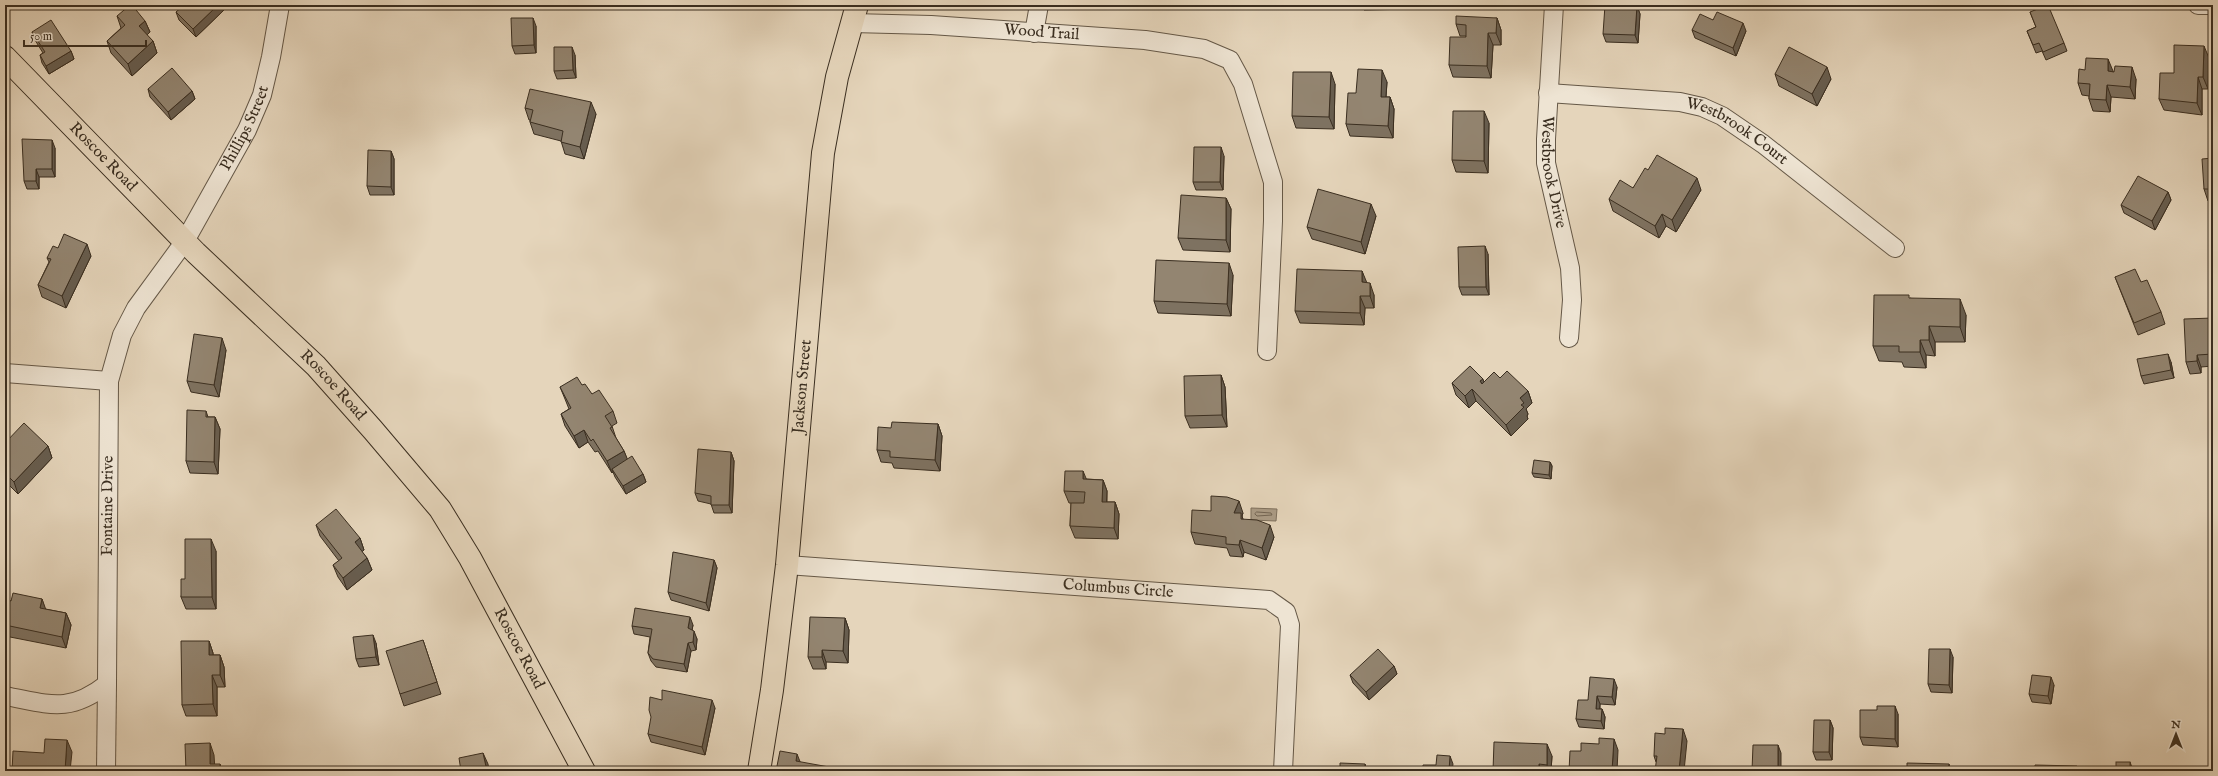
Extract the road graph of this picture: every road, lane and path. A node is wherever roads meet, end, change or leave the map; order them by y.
1 (280, 5) edge
2 (1039, 5) edge
3 (1554, 5) edge
4 (2198, 5) edge
5 (2213, 5) edge
6 (855, 14) edge
7 (1034, 33) junction
8 (5, 57) edge
9 (1548, 93) junction
10 (185, 241) junction
11 (1895, 248) dead end
12 (1569, 338) dead end
13 (1267, 351) dead end
14 (5, 373) edge
15 (109, 381) junction
16 (787, 566) junction
17 (107, 684) junction
18 (5, 696) edge
19 (106, 771) edge
20 (584, 771) edge
21 (759, 771) edge
22 (1283, 771) edge

1 - 10 street, Phillips Street
2 - 7 street
3 - 9 street, Westbrook Drive
4 - 5 street
6 - 7 street, Wood Trail
6 - 16 main road, Jackson Street
7 - 13 street, Wood Trail
8 - 10 main road, Roscoe Road
9 - 11 street, Westbrook Court
9 - 12 street, Westbrook Drive
10 - 15 street, Fontaine Drive
10 - 20 main road, Roscoe Road
14 - 15 street
15 - 17 street, Fontaine Drive
16 - 21 main road, Jackson Street
16 - 22 street, Columbus Circle
17 - 18 street
17 - 19 street, Fontaine Drive

